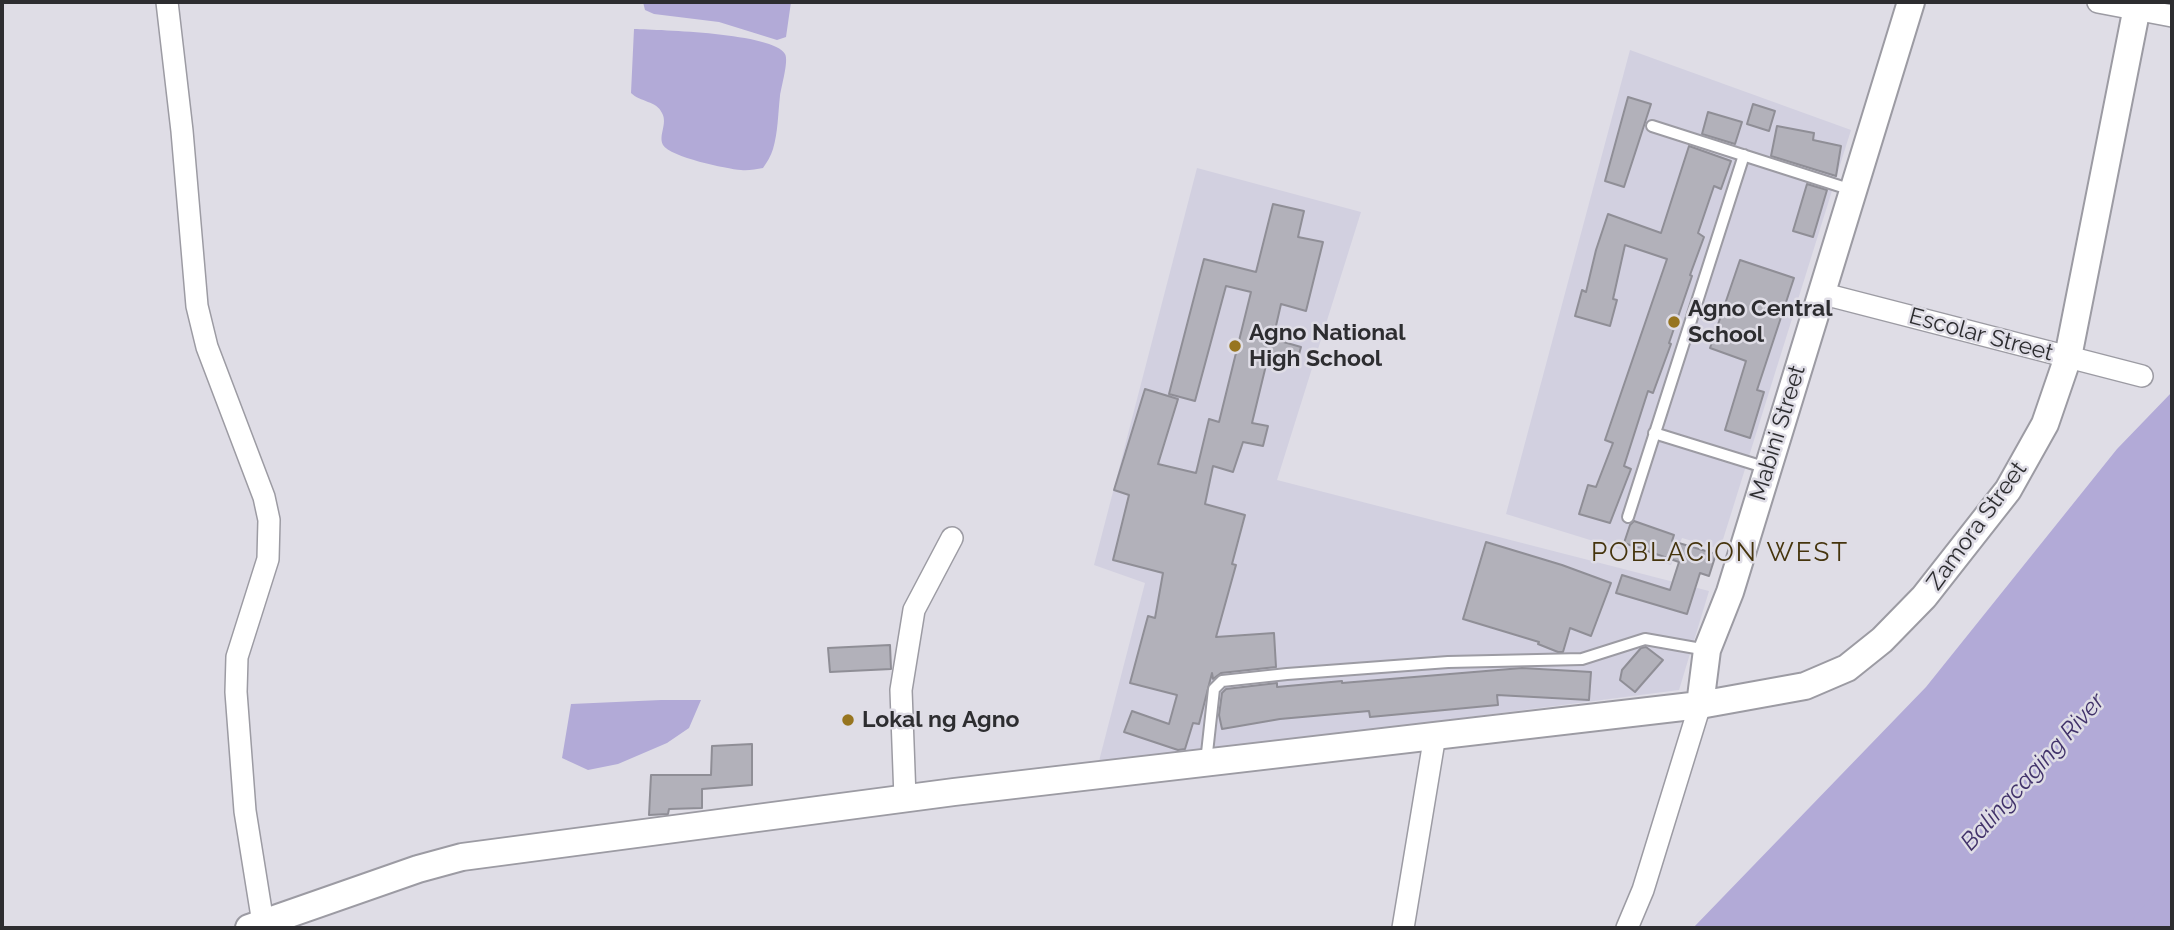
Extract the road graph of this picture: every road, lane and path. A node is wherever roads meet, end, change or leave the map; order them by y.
1 (167, 2) edge
2 (1911, 2) edge
3 (2098, 2) edge
4 (2137, 6) edge
5 (2172, 16) edge
6 (1652, 126) dead end
7 (1744, 155) junction
8 (1852, 190) junction
9 (1820, 293) junction
10 (2068, 358) junction
11 (2142, 376) dead end
12 (1654, 433) junction
13 (1767, 468) junction
14 (1628, 517) dead end
15 (952, 538) dead end
16 (1707, 650) junction
17 (1700, 705) junction
18 (1435, 735) junction
19 (1206, 762) junction
20 (905, 798) junction
21 (256, 926) edge
22 (1403, 928) edge
23 (1627, 928) edge

1 - 21 street
2 - 8 street, Mabini Street
3 - 4 street
4 - 5 street
4 - 10 street, Zamora Street
6 - 7 lane
7 - 8 lane
7 - 12 lane
8 - 9 street, Mabini Street
9 - 10 street, Escolar Street
9 - 13 street, Mabini Street
10 - 11 street, Escolar Street
10 - 17 street, Zamora Street
12 - 13 lane
12 - 14 lane
13 - 16 street, Mabini Street
15 - 20 street
16 - 17 street, Mabini Street
16 - 19 lane
17 - 18 street, Zamora Street
17 - 23 street
18 - 19 street, Zamora Street
18 - 22 street
19 - 20 street, Zamora Street
20 - 21 street, Zamora Street

